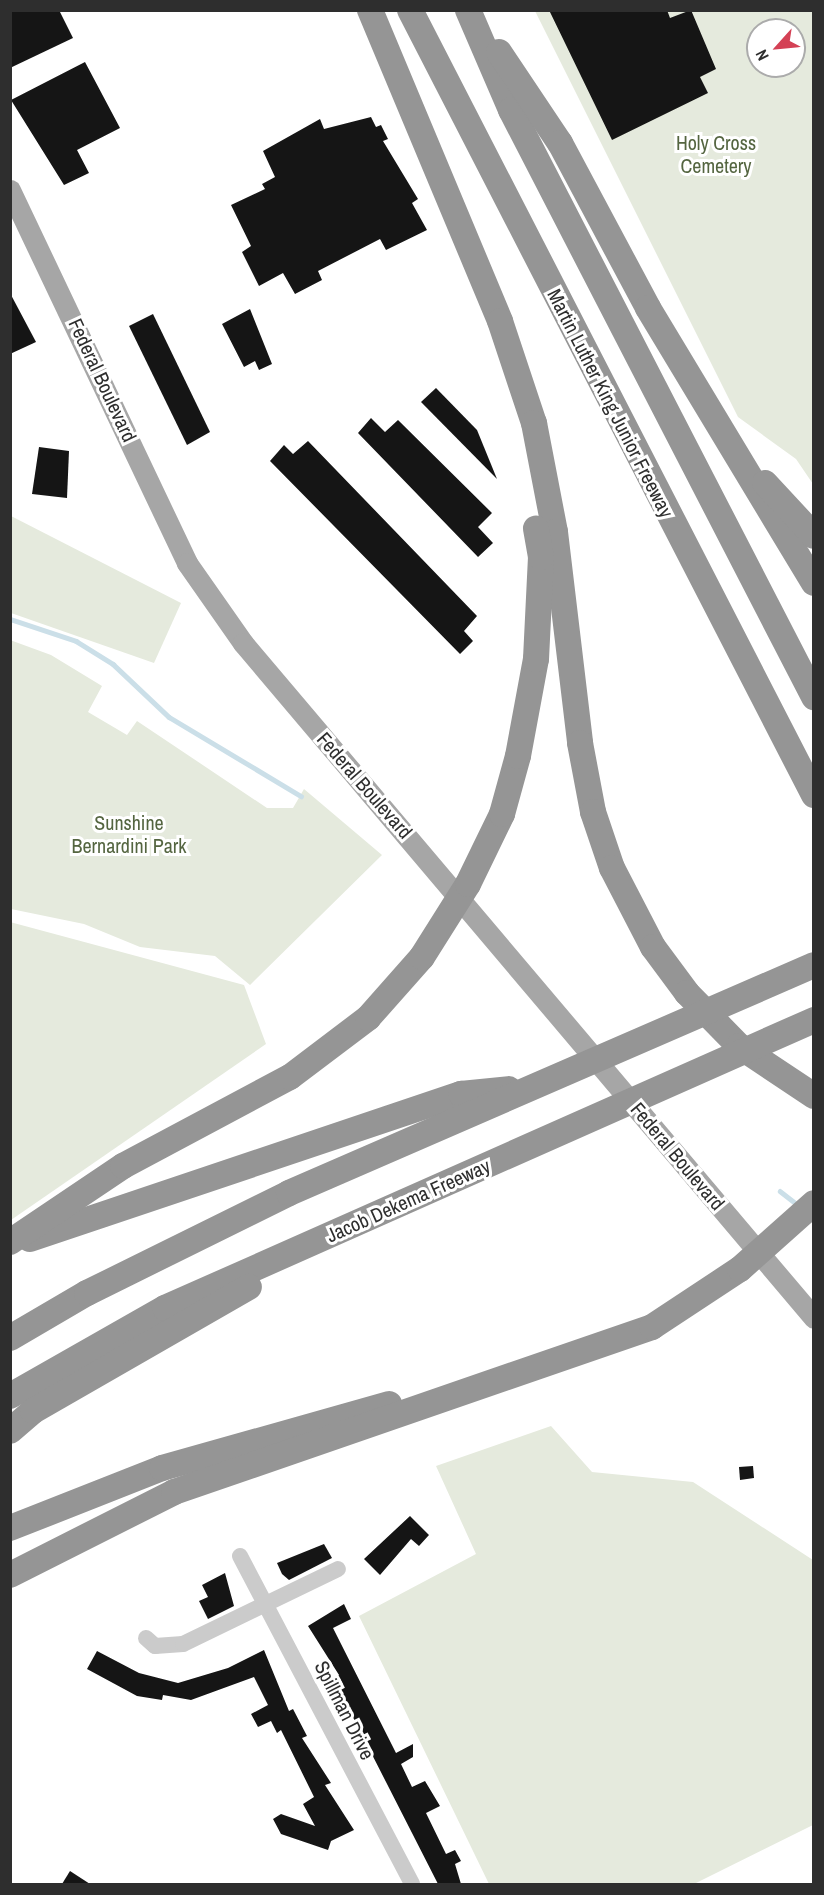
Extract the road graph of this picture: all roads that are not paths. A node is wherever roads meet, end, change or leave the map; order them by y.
1 (370, 10) edge
2 (410, 10) edge
3 (470, 10) edge
4 (10, 190) edge
5 (500, 321) junction
6 (675, 355) junction
7 (813, 536) edge
8 (813, 583) edge
9 (813, 697) edge
10 (813, 795) edge
11 (813, 965) edge
12 (813, 1020) edge
13 (542, 1083) junction
14 (812, 1096) edge
15 (410, 1199) junction
16 (813, 1203) edge
17 (10, 1244) edge
18 (813, 1318) edge
19 (10, 1338) edge
20 (583, 1352) junction
21 (10, 1396) edge
22 (10, 1431) edge
23 (10, 1528) edge
24 (240, 1556) dead end
25 (338, 1569) dead end
26 (10, 1575) edge
27 (267, 1605) junction
28 (146, 1638) dead end
29 (412, 1884) edge

1 - 5 highway
2 - 10 highway, Martin Luther King Junior Freeway
3 - 6 highway
3 - 9 highway
4 - 18 main road, Federal Boulevard
5 - 14 highway
5 - 17 highway
6 - 7 highway
6 - 8 highway
11 - 13 highway
12 - 15 highway, Jacob Dekema Freeway
13 - 17 highway
13 - 19 highway
15 - 21 highway, Jacob Dekema Freeway
15 - 22 highway
16 - 20 highway
20 - 23 highway
20 - 26 highway
24 - 27 street, Spillman Drive
25 - 27 street
27 - 28 street
27 - 29 street, Spillman Drive

